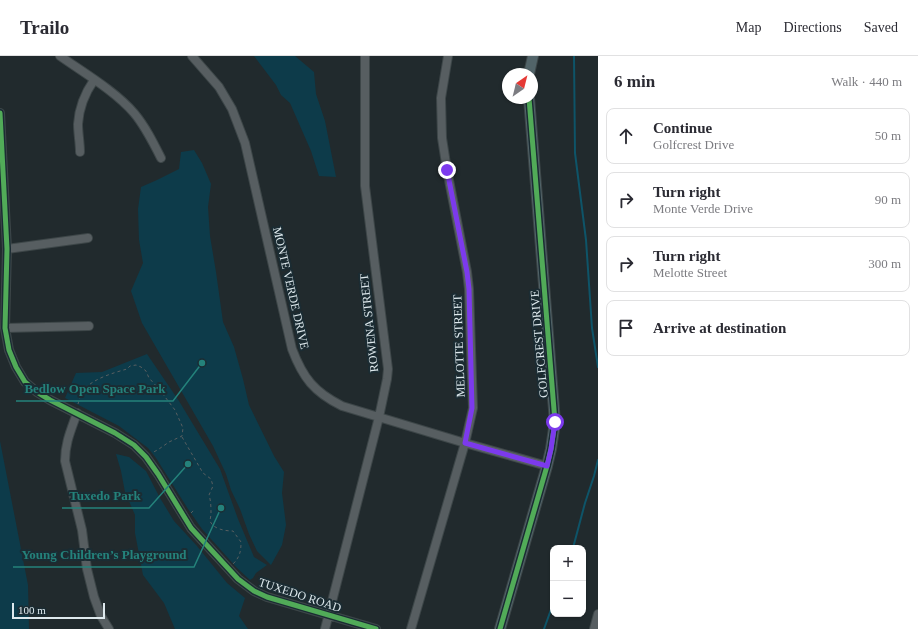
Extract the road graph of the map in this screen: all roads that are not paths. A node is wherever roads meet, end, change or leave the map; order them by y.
1 (60, 56) edge
2 (192, 56) edge
3 (365, 56) edge
4 (448, 56) edge
5 (533, 56) edge
6 (530, 68) edge
7 (94, 80) junction
8 (529, 104) edge
9 (0, 113) edge
10 (80, 152) dead end
11 (161, 158) dead end
12 (88, 238) dead end
13 (7, 249) junction
14 (89, 326) dead end
15 (5, 328) junction
16 (77, 414) junction
17 (379, 417) junction
18 (465, 443) junction
19 (547, 466) junction
20 (598, 614) edge
21 (329, 616) junction
22 (109, 629) edge
23 (326, 629) edge
24 (376, 629) edge
25 (411, 629) edge
26 (500, 629) edge
27 (594, 629) edge

1 - 7 street
2 - 17 street, MONTE VERDE DRIVE
3 - 17 street, ROWENA STREET
4 - 18 street, MELOTTE STREET
5 - 6 main road
7 - 10 street
7 - 11 street
8 - 19 main road, GOLFCREST DRIVE
9 - 13 street, TUXEDO ROAD
12 - 13 street
13 - 15 street, TUXEDO ROAD
14 - 15 street
15 - 16 street, TUXEDO ROAD
16 - 21 street, TUXEDO ROAD
16 - 22 street
17 - 18 street, MONTE VERDE DRIVE
17 - 21 street, ROWENA STREET
18 - 19 street, MONTE VERDE DRIVE
18 - 25 street, MELOTTE STREET
19 - 26 main road, GOLFCREST DRIVE
20 - 27 street
21 - 23 street, ROWENA STREET
21 - 24 street, TUXEDO ROAD

